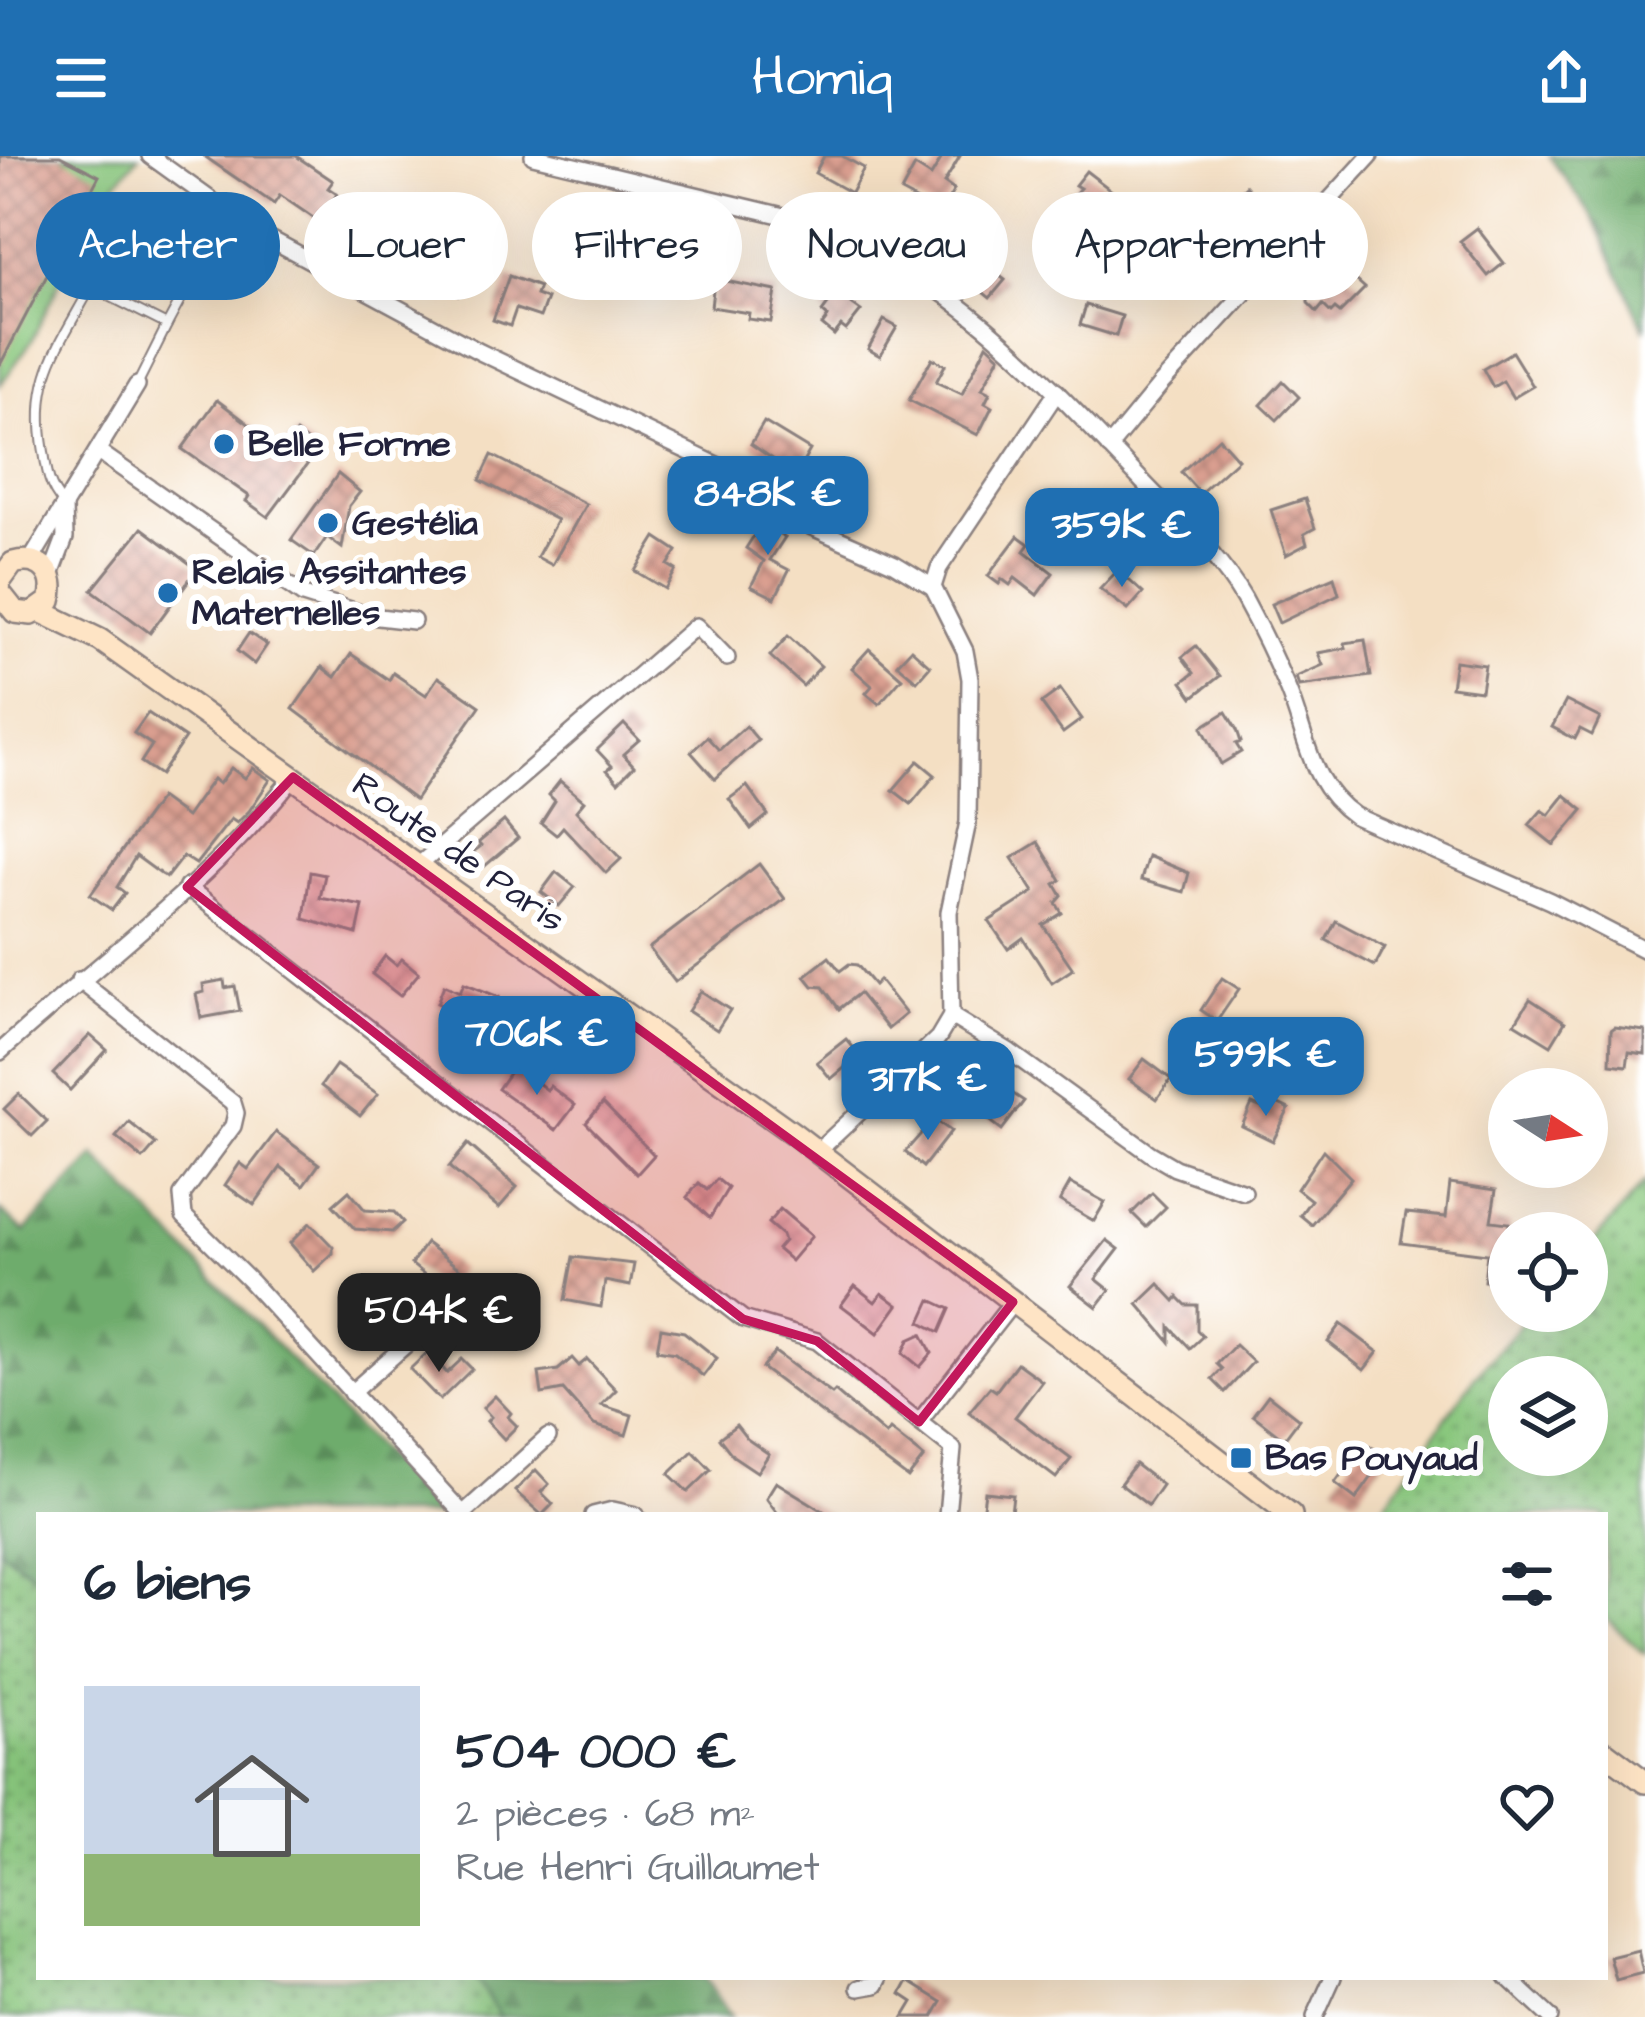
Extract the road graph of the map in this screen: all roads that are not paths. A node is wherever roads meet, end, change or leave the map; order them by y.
1 (150, 156) edge
2 (533, 156) edge
3 (1370, 156) edge
4 (180, 300) edge
5 (166, 325) junction
6 (137, 385) joint
7 (1057, 392) junction
8 (1109, 447) junction
9 (99, 452) junction
10 (64, 504) junction
11 (11, 566) edge
12 (933, 587) junction
13 (0, 593) edge
14 (48, 593) junction
15 (413, 621) dead end
16 (727, 658) dead end
17 (293, 777) junction
18 (418, 866) junction
19 (187, 887) junction
20 (1645, 950) edge
21 (79, 980) junction
22 (951, 1016) junction
23 (0, 1052) edge
24 (817, 1152) junction
25 (1244, 1192) dead end
26 (1013, 1302) junction
27 (428, 1324) dead end
28 (351, 1393) junction
29 (919, 1422) junction
30 (548, 1437) dead end
31 (461, 1512) edge
32 (465, 1512) edge
33 (947, 1512) edge
34 (1287, 1512) edge
35 (1608, 1754) edge
36 (1645, 1781) edge
37 (878, 1980) edge
38 (1332, 1980) edge
39 (1510, 1980) edge
40 (859, 1988) dead end
41 (1315, 2017) edge
42 (1550, 2017) edge

1 - 12 street
2 - 7 street
3 - 8 street
4 - 5 lane
5 - 6 lane
5 - 10 lane
6 - 9 street
7 - 8 street
7 - 12 street
8 - 20 street
9 - 10 street
9 - 15 street
10 - 11 street
10 - 14 street
11 - 14 main road
12 - 22 street
13 - 14 main road
14 - 17 main road, Route de Paris
16 - 18 street
17 - 18 main road, Route de Paris
17 - 19 street
18 - 24 main road, Route de Paris
19 - 21 street
19 - 29 street
21 - 23 street
21 - 28 street
22 - 24 street
22 - 25 street
24 - 26 main road, Route de Paris
26 - 29 street
26 - 34 main road, Route de Paris
27 - 28 street
28 - 31 street
29 - 33 street
30 - 32 street
35 - 36 main road
37 - 40 street
38 - 41 street
39 - 42 street

